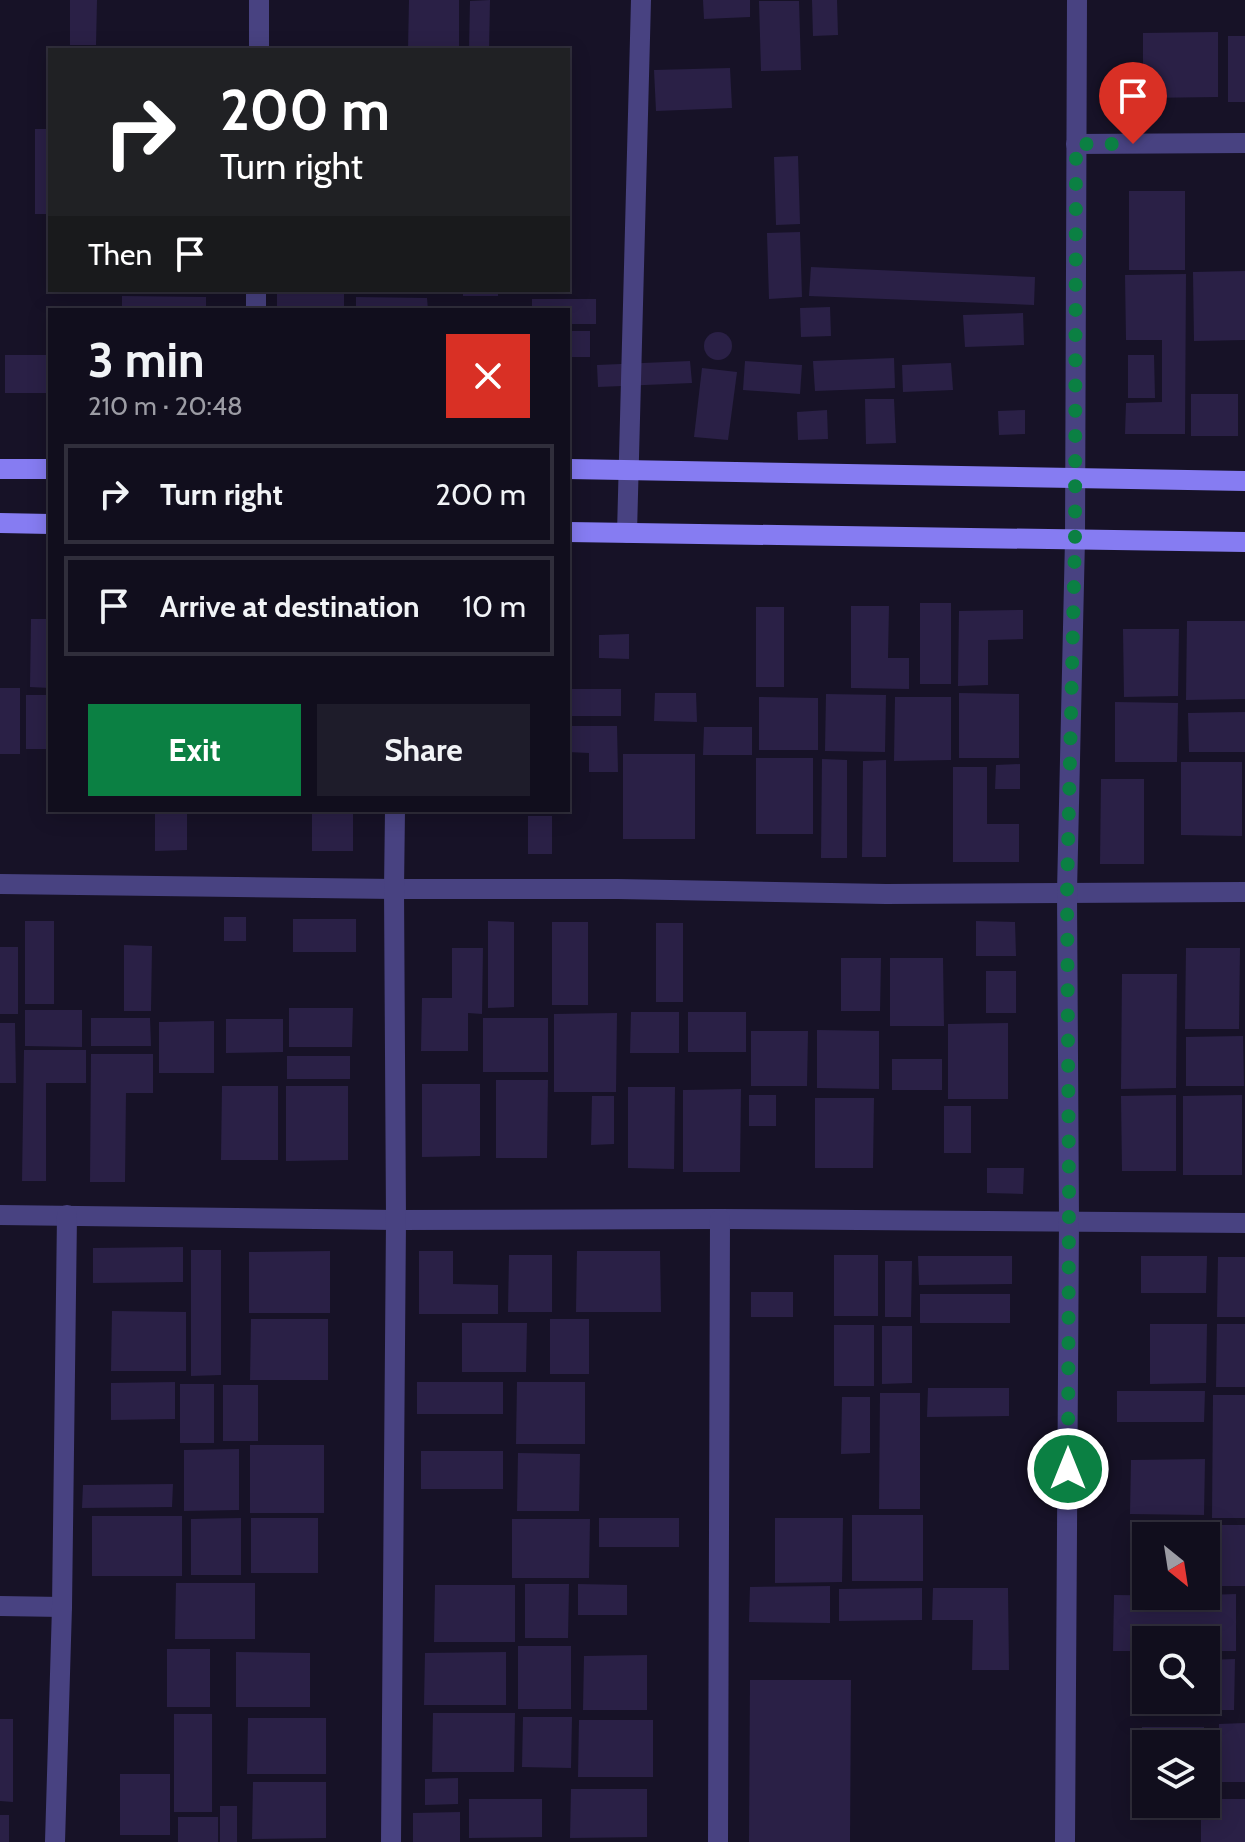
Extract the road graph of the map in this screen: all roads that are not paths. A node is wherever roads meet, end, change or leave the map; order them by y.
1 (259, 0) edge
2 (641, 0) edge
3 (1077, 0) edge
4 (259, 48) edge
5 (1245, 143) edge
6 (1076, 144) junction
7 (0, 469) edge
8 (48, 469) edge
9 (570, 469) edge
10 (629, 469) junction
11 (1075, 478) junction
12 (1245, 481) edge
13 (0, 523) edge
14 (48, 524) edge
15 (570, 532) edge
16 (627, 533) junction
17 (1075, 539) junction
18 (1245, 542) edge
19 (395, 812) edge
20 (0, 884) edge
21 (394, 889) junction
22 (1067, 892) junction
23 (1245, 892) edge
24 (0, 1215) edge
25 (67, 1215) junction
26 (720, 1219) junction
27 (396, 1220) junction
28 (1069, 1220) junction
29 (1245, 1223) edge
30 (0, 1606) edge
31 (62, 1607) junction
32 (55, 1842) edge
33 (391, 1842) edge
34 (718, 1842) edge
35 (1065, 1842) edge

1 - 4 street
2 - 10 street
3 - 6 street
5 - 6 street
6 - 11 street
7 - 8 street
9 - 10 street
10 - 11 street
10 - 16 street
11 - 12 street
11 - 17 street
13 - 14 street
15 - 16 street
16 - 17 street
17 - 18 street
17 - 22 street
19 - 21 street
20 - 21 street
21 - 22 street
21 - 27 street
22 - 23 street
22 - 28 street
24 - 25 street
25 - 27 street
25 - 31 street
26 - 27 street
26 - 28 street
26 - 34 street
27 - 33 street
28 - 29 street
28 - 35 street
30 - 31 street
31 - 32 street

